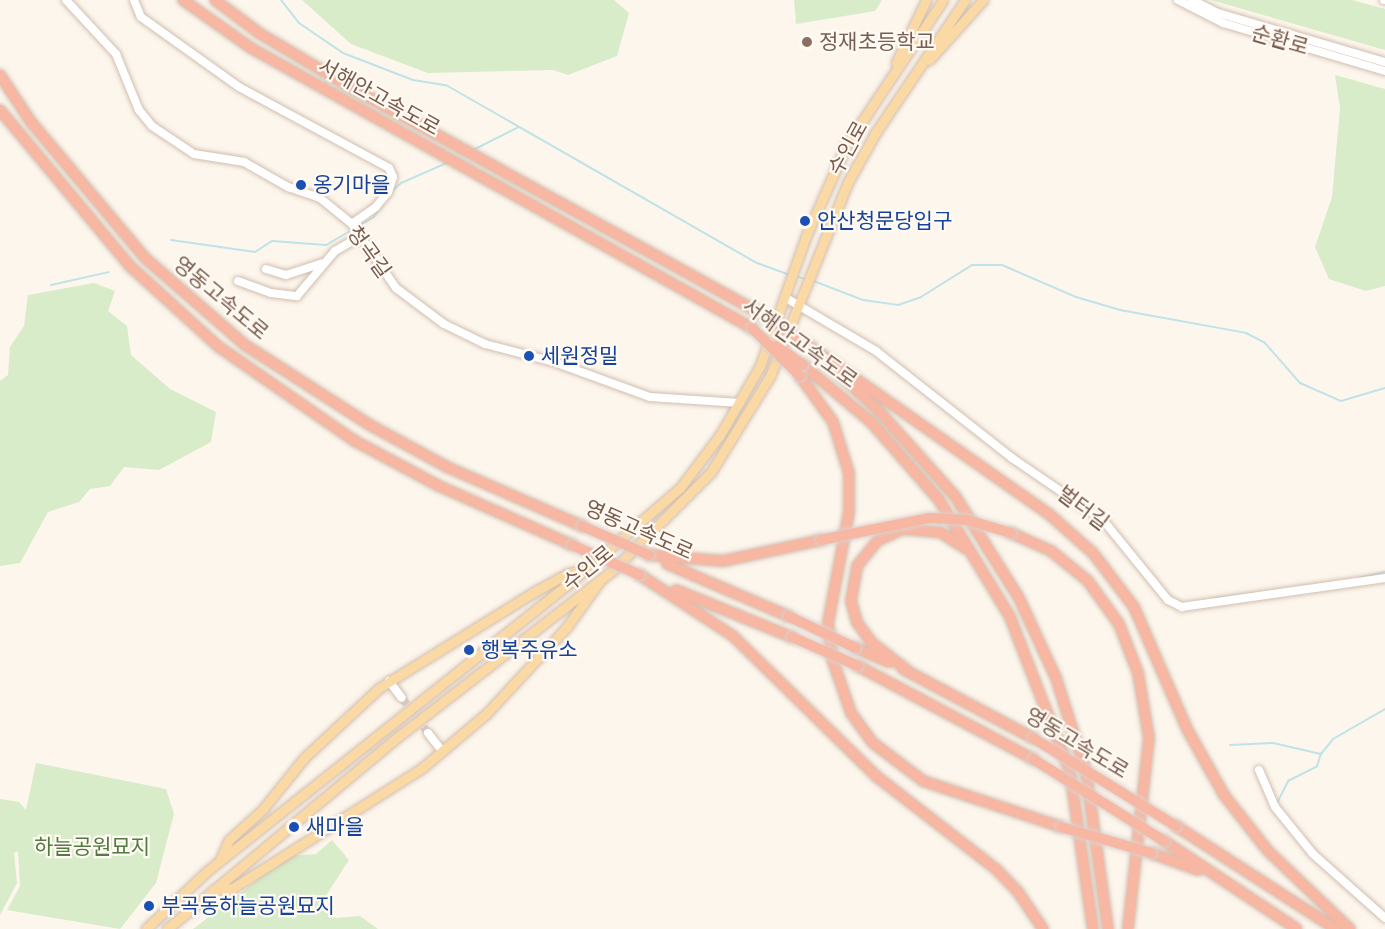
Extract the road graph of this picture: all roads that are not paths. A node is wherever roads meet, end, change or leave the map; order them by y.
1 (66, 0) edge
2 (134, 0) edge
3 (183, 0) edge
4 (215, 0) edge
5 (926, 0) edge
6 (943, 0) edge
7 (965, 0) edge
8 (983, 0) edge
9 (1178, 0) edge
10 (1192, 0) edge
11 (1385, 62) edge
12 (1385, 71) edge
13 (0, 75) edge
14 (909, 82) junction
15 (880, 95) junction
16 (0, 110) edge
17 (352, 224) junction
18 (359, 237) junction
19 (322, 263) junction
20 (266, 269) dead end
21 (238, 281) dead end
22 (787, 294) junction
23 (804, 300) junction
24 (809, 346) junction
25 (802, 371) junction
26 (740, 403) junction
27 (649, 555) junction
28 (974, 557) junction
29 (585, 570) junction
30 (640, 575) junction
31 (1385, 578) edge
32 (600, 579) junction
33 (908, 670) junction
34 (389, 681) junction
35 (402, 698) tunnel mouth
36 (428, 733) tunnel mouth
37 (442, 751) junction
38 (1259, 770) dead end
39 (220, 861) junction
40 (1234, 888) junction
41 (213, 890) junction
42 (1385, 918) edge
43 (146, 929) edge
44 (166, 929) edge
45 (1043, 929) edge
46 (1093, 929) edge
47 (1108, 929) edge
48 (1128, 929) edge
49 (1297, 929) edge
50 (1336, 929) edge
51 (1350, 929) edge

1 - 17 street, 청곡길
2 - 17 street
3 - 25 highway, 서해안고속도로, bridge
4 - 24 highway, 서해안고속도로, bridge
5 - 15 main road
6 - 15 main road, 수인로
7 - 14 main road, 수인로
8 - 14 main road
9 - 12 street, 순환로
10 - 11 street, 순환로
13 - 27 highway, 영동고속도로, bridge
14 - 23 main road, 수인로
15 - 22 main road, 수인로
16 - 30 highway, 영동고속도로, bridge
17 - 18 street, 청곡길
18 - 19 street
18 - 26 street, 청곡길
19 - 20 street
19 - 21 street
22 - 23 street, 벌터길
22 - 26 main road, 수인로
23 - 31 street, 벌터길
23 - 32 main road, 수인로
24 - 47 highway, 서해안고속도로
24 - 51 highway
25 - 28 highway, 서해안고속도로
25 - 40 highway, bridge
26 - 29 main road, 수인로
27 - 33 highway, 영동고속도로, bridge
27 - 48 highway, bridge
28 - 33 highway
28 - 46 highway, 서해안고속도로
29 - 34 main road
29 - 39 main road, 수인로
30 - 40 highway, 영동고속도로, bridge
30 - 45 highway
32 - 37 main road
32 - 41 main road, 수인로
33 - 50 highway, 영동고속도로, bridge
34 - 35 street
34 - 39 main road
36 - 37 street
37 - 41 main road
38 - 42 street
39 - 43 main road, 수인로
40 - 49 highway, 영동고속도로
41 - 44 main road, 수인로

